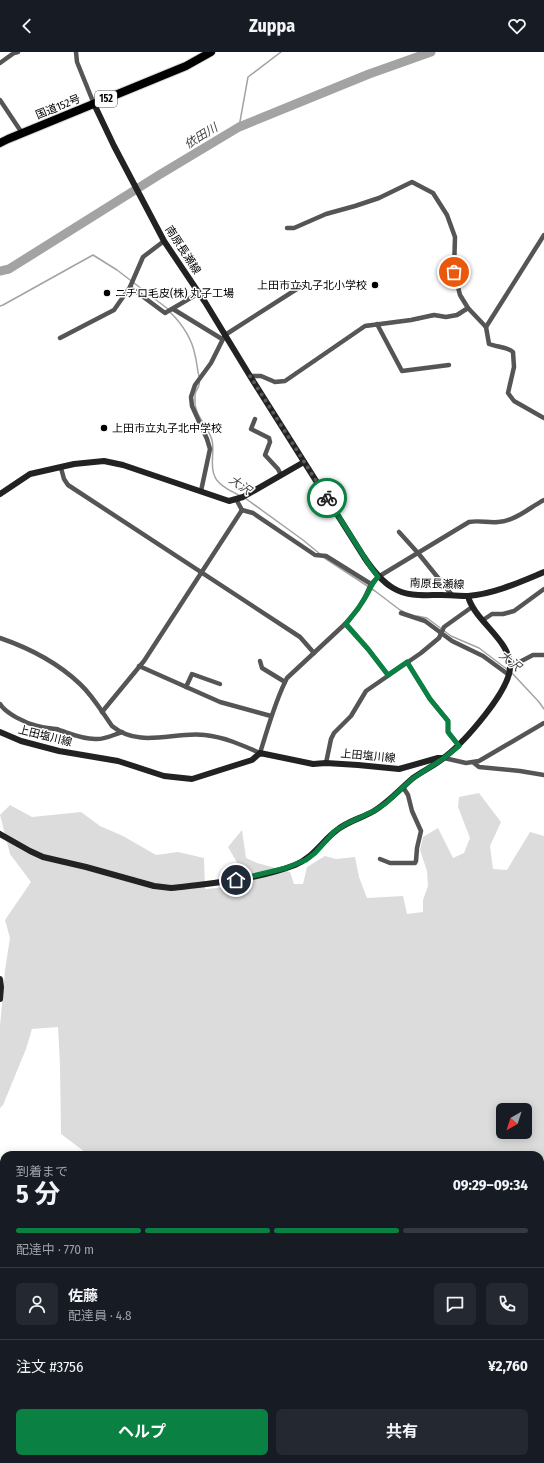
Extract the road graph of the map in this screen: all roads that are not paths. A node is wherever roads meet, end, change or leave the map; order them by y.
1 (15, 52) edge
2 (76, 52) edge
3 (212, 52) edge
4 (0, 64) edge
5 (0, 100) edge
6 (94, 104) junction
7 (22, 133) junction
8 (0, 144) edge
9 (287, 228) dead end
10 (544, 235) edge
11 (164, 241) junction
12 (130, 287) junction
13 (300, 287) dead end
14 (199, 293) junction
15 (468, 308) junction
16 (174, 309) junction
17 (377, 324) junction
18 (486, 327) junction
19 (223, 337) junction
20 (60, 338) dead end
21 (449, 365) dead end
22 (250, 376) junction
23 (544, 418) edge
24 (255, 419) dead end
25 (304, 462) junction
26 (61, 468) junction
27 (281, 475) junction
28 (201, 491) junction
29 (0, 494) edge
30 (236, 499) junction
31 (544, 500) edge
32 (242, 510) junction
33 (399, 532) dead end
34 (418, 553) junction
35 (544, 572) edge
36 (201, 573) junction
37 (378, 577) junction
38 (371, 584) junction
39 (544, 589) edge
40 (452, 595) junction
41 (468, 596) junction
42 (472, 607) junction
43 (401, 613) dead end
44 (483, 620) junction
45 (346, 624) junction
46 (441, 634) junction
47 (0, 638) edge
48 (314, 653) junction
49 (544, 655) edge
50 (260, 661) dead end
51 (407, 662) junction
52 (139, 666) junction
53 (510, 667) junction
54 (388, 675) junction
55 (509, 675) junction
56 (285, 682) junction
57 (220, 684) dead end
58 (186, 686) junction
59 (0, 704) edge
60 (102, 712) junction
61 (271, 716) junction
62 (544, 723) edge
63 (0, 732) edge
64 (122, 732) junction
65 (459, 746) junction
66 (260, 753) junction
67 (444, 758) junction
68 (326, 763) junction
69 (474, 763) junction
70 (544, 775) edge
71 (403, 787) junction
72 (0, 834) edge
73 (380, 859) dead end
74 (0, 979) edge
75 (0, 999) edge

1 - 4 street
2 - 6 street
3 - 6 highway, 国道152号 / 152
5 - 7 street
6 - 7 highway, 国道152号 / 152
6 - 11 main road, 南原長瀬線
7 - 8 highway, 国道152号 / 152
9 - 15 street
10 - 18 street
11 - 12 street
11 - 14 main road, 南原長瀬線
12 - 16 street
12 - 20 street
13 - 19 street
14 - 16 street
14 - 19 main road, 南原長瀬線
15 - 17 street
15 - 18 street
16 - 19 street
17 - 21 street
17 - 22 street
18 - 23 street
19 - 22 main road, 南原長瀬線
19 - 28 street
22 - 25 main road, 南原長瀬線
24 - 27 street
25 - 27 main road
25 - 37 main road, 南原長瀬線
26 - 28 main road
26 - 29 main road
26 - 36 street
27 - 30 main road
28 - 30 main road
30 - 32 street
31 - 34 street
32 - 36 street
32 - 38 street
33 - 34 street
34 - 37 street
34 - 40 street
35 - 41 main road, 南原長瀬線
36 - 48 street
36 - 52 street
37 - 38 street
37 - 40 main road, 南原長瀬線
38 - 45 street
39 - 44 street
40 - 41 main road, 南原長瀬線
41 - 42 main road
42 - 44 main road
42 - 46 street
43 - 46 street
44 - 53 main road
45 - 48 street
45 - 54 street
46 - 51 street
46 - 55 street
47 - 60 street
48 - 56 street
49 - 53 street
50 - 56 street
51 - 54 street
51 - 65 street
52 - 58 street
52 - 60 street
53 - 55 main road
54 - 68 street
55 - 65 main road
56 - 61 street
57 - 58 street
58 - 61 street
59 - 64 street
60 - 64 street
61 - 66 street
62 - 69 street
63 - 66 main road, 上田塩川線
64 - 66 street
65 - 67 main road
66 - 68 main road, 上田塩川線
67 - 68 main road, 上田塩川線
67 - 69 street
67 - 71 main road
69 - 70 street
71 - 72 main road
71 - 73 street
74 - 75 main road

